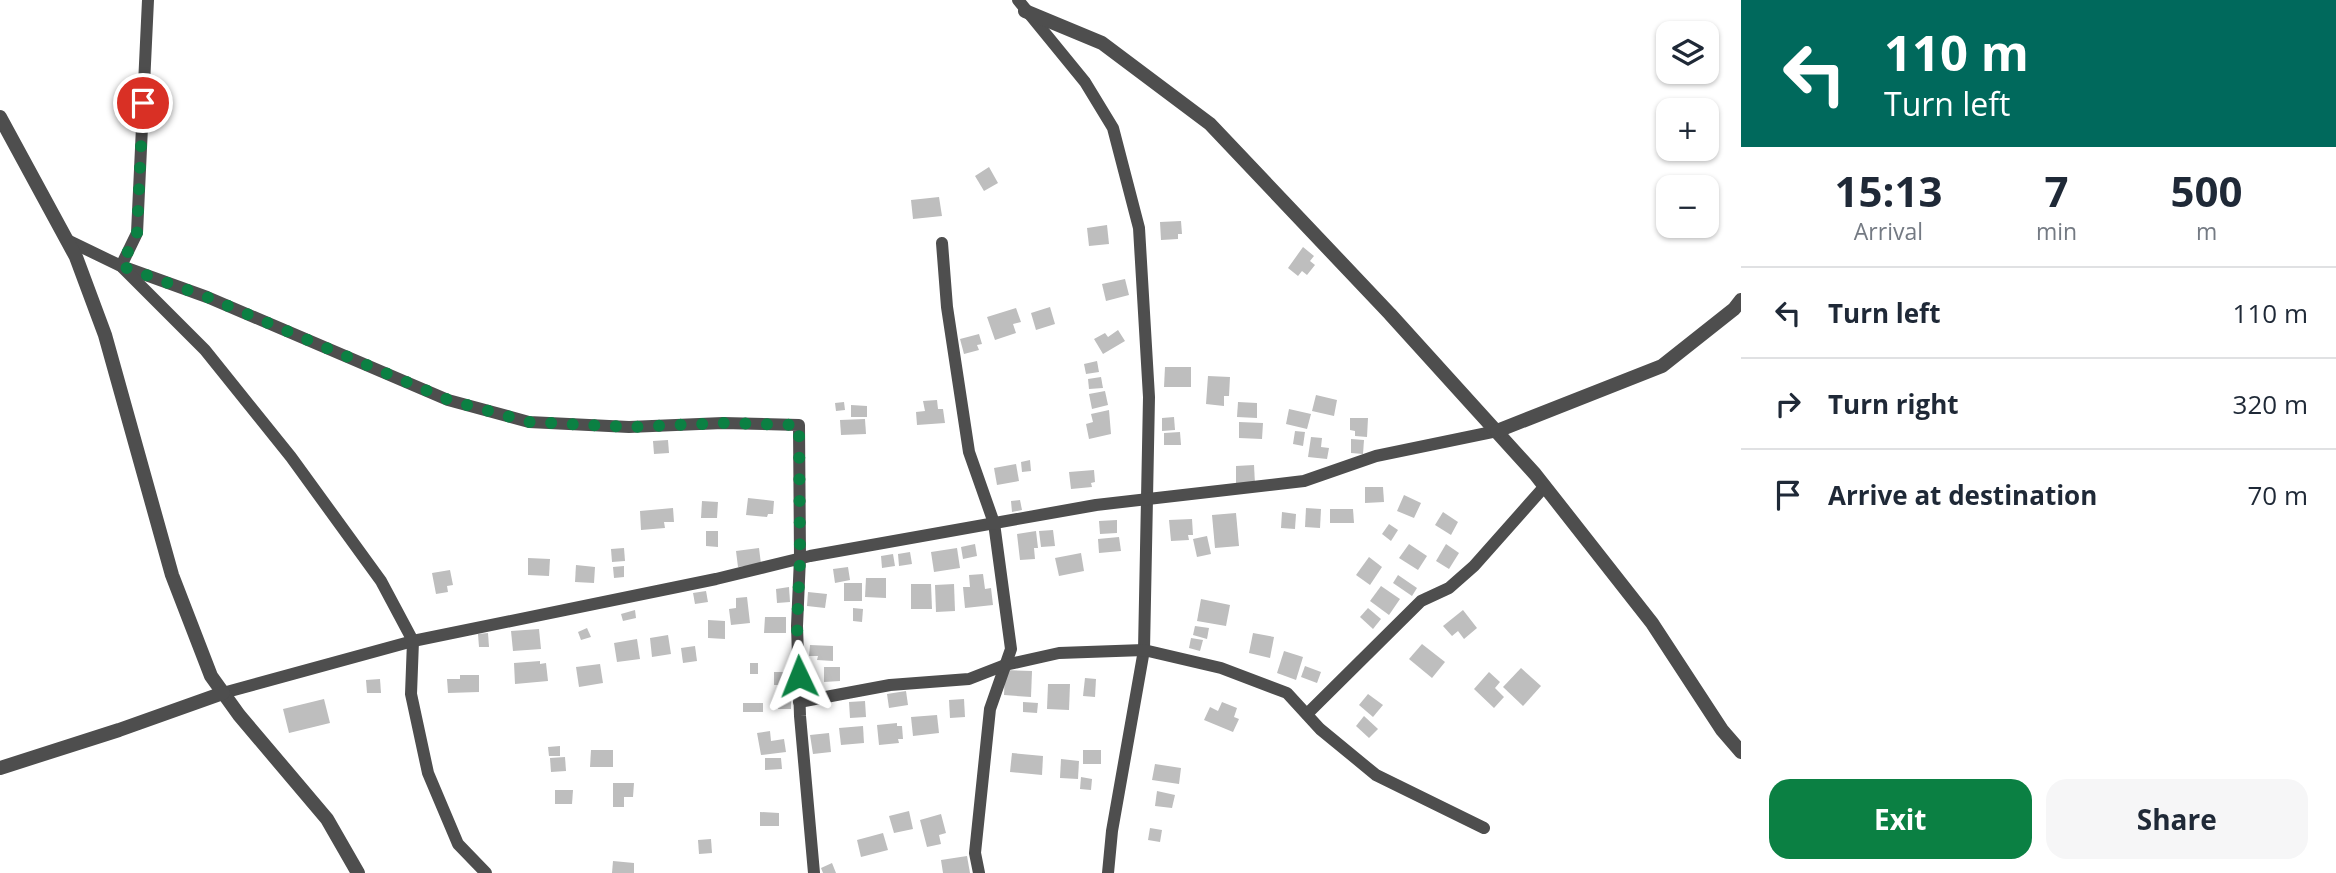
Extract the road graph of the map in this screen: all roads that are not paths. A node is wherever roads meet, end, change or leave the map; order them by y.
1 (148, 0) edge
2 (1021, 5) edge
3 (0, 117) edge
4 (67, 240) junction
5 (942, 243) dead end
6 (121, 266) junction
7 (1741, 300) edge
8 (1497, 431) junction
9 (1545, 486) junction
10 (1147, 499) junction
11 (994, 523) junction
12 (800, 558) junction
13 (413, 641) junction
14 (1144, 650) junction
15 (1005, 665) junction
16 (223, 693) junction
17 (799, 702) junction
18 (1307, 714) junction
19 (1741, 751) edge
20 (0, 768) edge
21 (1484, 828) dead end
22 (358, 873) edge
23 (486, 873) edge
24 (814, 873) edge
25 (979, 873) edge
26 (1108, 873) edge

1 - 6 street
2 - 8 street
2 - 10 street
3 - 4 street
4 - 6 street
4 - 16 street
5 - 11 street
6 - 12 street
6 - 13 street
7 - 8 street
8 - 9 street
8 - 10 street
9 - 18 street
9 - 19 street
10 - 11 street
10 - 14 street
11 - 12 street
11 - 15 street
12 - 13 street
12 - 17 street
13 - 16 street
13 - 23 street
14 - 15 street
14 - 18 street
14 - 26 street
15 - 17 street
15 - 25 street
16 - 20 street
16 - 22 street
17 - 24 street
18 - 21 street

